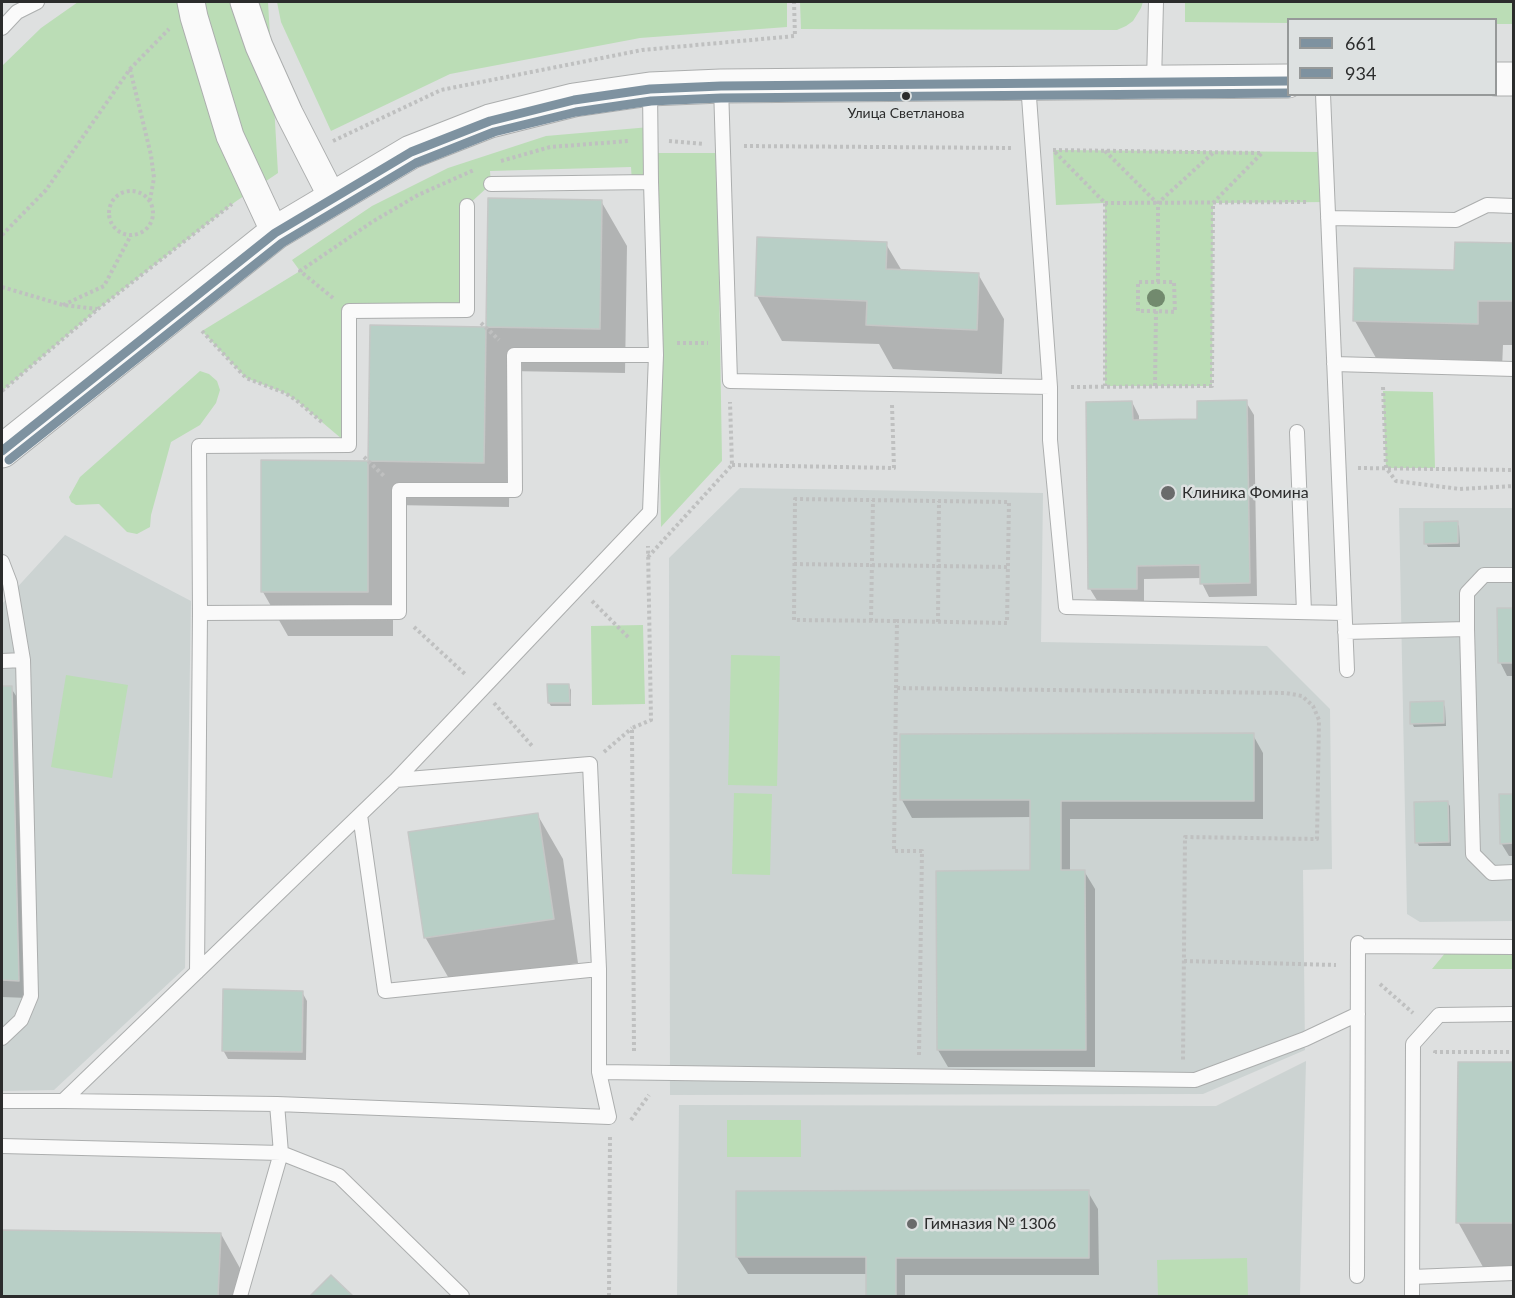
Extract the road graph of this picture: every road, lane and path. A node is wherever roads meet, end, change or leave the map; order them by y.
1 (37, 2) edge
2 (191, 2) edge
3 (244, 2) edge
4 (794, 2) edge
5 (1156, 2) edge
6 (2, 28) edge
7 (169, 29) dead end
8 (795, 36) dead end
9 (130, 69) junction
10 (1497, 79) edge
11 (1514, 79) edge
12 (1287, 81) edge
13 (1154, 82) junction
14 (1028, 83) junction
15 (721, 86) junction
16 (650, 89) junction
17 (1323, 96) edge
18 (650, 140) junction
19 (722, 145) junction
20 (1033, 148) junction
21 (1053, 150) junction
22 (1105, 151) junction
23 (1214, 152) junction
24 (651, 182) junction
25 (491, 184) dead end
26 (254, 188) junction
27 (332, 197) junction
28 (150, 200) junction
29 (1327, 202) junction
30 (1105, 203) junction
31 (1158, 203) junction
32 (1213, 203) junction
33 (467, 206) dead end
34 (1514, 206) edge
35 (1328, 218) junction
36 (275, 233) junction
37 (2, 235) edge
38 (131, 235) junction
39 (300, 271) dead end
40 (1158, 282) junction
41 (2, 287) edge
42 (63, 305) junction
43 (98, 309) junction
44 (467, 310) junction
45 (349, 311) junction
46 (1156, 311) junction
47 (202, 332) dead end
48 (514, 355) junction
49 (656, 355) junction
50 (1334, 364) junction
51 (1382, 365) junction
52 (1514, 369) edge
53 (730, 381) junction
54 (892, 383) junction
55 (1105, 386) junction
56 (1155, 386) junction
57 (1050, 387) junction
58 (2, 391) edge
59 (308, 411) dead end
60 (1297, 432) dead end
61 (350, 445) junction
62 (2, 451) edge
63 (732, 465) junction
64 (1338, 468) junction
65 (1386, 468) junction
66 (1514, 470) edge
67 (1514, 486) edge
68 (399, 490) junction
69 (873, 500) junction
70 (939, 501) junction
71 (650, 512) junction
72 (647, 557) junction
73 (2, 562) edge
74 (794, 564) junction
75 (872, 564) junction
76 (939, 565) junction
77 (1008, 567) junction
78 (1514, 575) edge
79 (578, 588) junction
80 (1304, 612) junction
81 (200, 613) junction
82 (1344, 613) junction
83 (871, 621) junction
84 (897, 621) junction
85 (938, 622) junction
86 (1467, 629) junction
87 (1345, 632) junction
88 (629, 638) dead end
89 (23, 660) junction
90 (2, 661) edge
91 (1347, 670) dead end
92 (896, 688) junction
93 (632, 728) junction
94 (590, 764) junction
95 (396, 780) junction
96 (360, 815) junction
97 (1514, 872) edge
98 (1514, 947) edge
99 (1184, 962) junction
100 (1358, 967) junction
101 (599, 969) junction
102 (197, 972) junction
103 (1358, 1014) junction
104 (1514, 1014) edge
105 (1428, 1027) junction
106 (2, 1038) edge
107 (1435, 1052) junction
108 (1514, 1052) edge
109 (1435, 1064) dead end
110 (599, 1072) junction
111 (634, 1073) junction
112 (650, 1073) junction
113 (919, 1077) junction
114 (1183, 1080) junction
115 (2, 1101) edge
116 (63, 1101) junction
117 (277, 1104) junction
118 (609, 1117) junction
119 (624, 1129) dead end
120 (618, 1138) dead end
121 (2, 1146) edge
122 (611, 1147) junction
123 (280, 1153) junction
124 (1514, 1273) edge
125 (1357, 1276) dead end
126 (1412, 1277) junction
127 (240, 1296) edge
128 (462, 1296) edge
129 (609, 1296) edge
130 (1412, 1296) edge

1 - 6 lane
2 - 26 street
3 - 27 street
4 - 8 path
5 - 13 lane
7 - 9 path
9 - 28 path
9 - 37 path
10 - 11 street
12 - 13 street
13 - 14 street
14 - 15 street
14 - 20 lane
15 - 16 street
15 - 19 lane
16 - 18 lane
16 - 27 street
17 - 29 lane
18 - 19 path
18 - 24 lane
19 - 20 path
19 - 53 lane
20 - 21 path
20 - 57 lane
21 - 22 path
21 - 30 path
22 - 23 path
22 - 31 path
23 - 31 path
23 - 32 path
24 - 25 lane
24 - 49 lane
26 - 36 street
26 - 43 path
27 - 36 street
28 - 38 path
28 - 38 path
29 - 32 path
29 - 35 lane
30 - 31 path
30 - 55 path
31 - 32 path
31 - 40 path
32 - 56 path
33 - 44 lane
34 - 35 lane
35 - 50 lane
36 - 62 street
38 - 42 path
39 - 45 path
40 - 46 path
40 - 46 path
41 - 42 path
42 - 43 path
43 - 58 path
44 - 45 lane
44 - 48 path
45 - 61 lane
46 - 56 path
47 - 59 path
48 - 49 lane
48 - 68 lane
49 - 71 lane
50 - 51 lane
50 - 64 lane
51 - 52 lane
51 - 65 path
53 - 54 lane
53 - 63 path
54 - 57 lane
54 - 63 path
55 - 56 path
55 - 57 path
57 - 80 lane
60 - 80 lane
61 - 68 path
61 - 81 lane
63 - 72 path
64 - 65 path
64 - 82 lane
65 - 66 path
65 - 67 path
68 - 81 lane
69 - 70 path
69 - 74 path
69 - 75 path
70 - 76 path
70 - 77 path
71 - 72 path
71 - 79 lane
72 - 93 path
73 - 89 lane
74 - 75 path
74 - 83 path
75 - 76 path
75 - 83 path
76 - 77 path
76 - 85 path
77 - 85 path
78 - 86 lane
79 - 88 path
79 - 95 lane
80 - 82 lane
81 - 102 lane
82 - 87 lane
83 - 84 path
84 - 85 path
84 - 92 path
86 - 87 lane
86 - 97 lane
87 - 91 lane
89 - 90 lane
89 - 106 lane
92 - 99 path
92 - 113 path
93 - 94 path
93 - 111 path
94 - 95 lane
94 - 101 lane
95 - 96 lane
96 - 101 lane
96 - 102 lane
98 - 100 lane
99 - 100 path
99 - 114 path
100 - 103 lane
100 - 105 path
101 - 110 lane
102 - 116 lane
103 - 114 lane
103 - 125 lane
104 - 105 lane
105 - 107 path
105 - 126 lane
107 - 108 path
107 - 109 path
110 - 111 lane
110 - 118 lane
111 - 112 lane
112 - 113 lane
112 - 119 path
113 - 114 lane
115 - 116 lane
116 - 117 lane
117 - 118 lane
117 - 123 lane
118 - 122 path
120 - 122 path
121 - 123 lane
122 - 129 path
123 - 127 lane
123 - 128 lane
124 - 126 lane
126 - 130 lane

